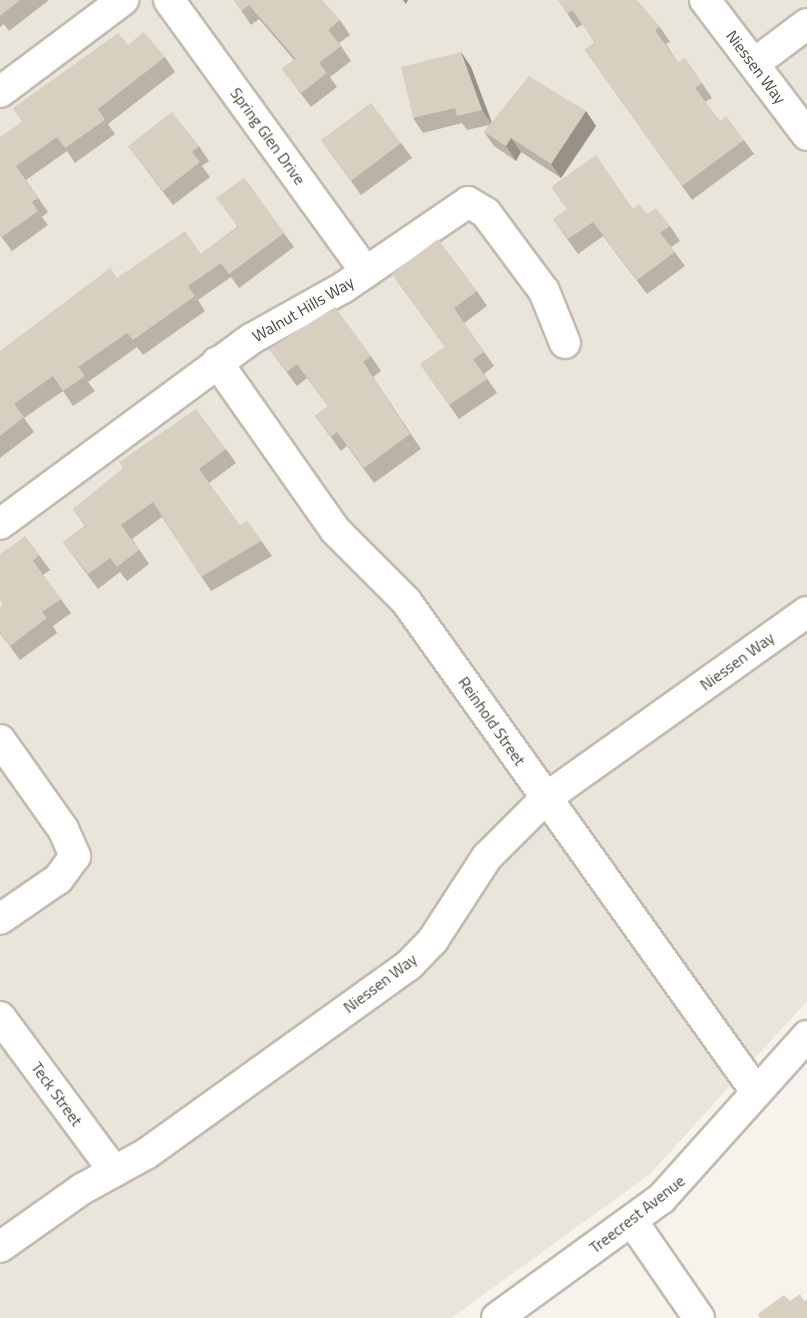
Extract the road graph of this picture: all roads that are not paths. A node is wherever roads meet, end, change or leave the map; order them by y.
1 (123, 0) edge
2 (169, 0) edge
3 (705, 0) edge
4 (807, 24) edge
5 (755, 63) junction
6 (0, 92) edge
7 (807, 135) edge
8 (366, 272) junction
9 (565, 343) dead end
10 (217, 362) junction
11 (0, 524) edge
12 (807, 612) edge
13 (0, 740) edge
14 (546, 798) junction
15 (0, 919) edge
16 (0, 1017) edge
17 (807, 1036) edge
18 (755, 1090) junction
19 (114, 1171) junction
20 (632, 1221) junction
21 (0, 1247) edge
22 (497, 1318) edge
23 (699, 1318) edge

1 - 6 street
2 - 8 street, Spring Glen Drive
3 - 5 street, Niessen Way
4 - 5 street
5 - 7 street, Niessen Way
8 - 9 street, Walnut Hills Way
8 - 10 street, Walnut Hills Way
10 - 11 street, Walnut Hills Way
10 - 14 street, Reinhold Street
12 - 14 street, Niessen Way
13 - 15 street
14 - 18 street, Reinhold Street
14 - 19 street, Niessen Way
16 - 19 street, Teck Street
17 - 18 street, Treecrest Avenue
18 - 20 street, Treecrest Avenue
19 - 21 street, Niessen Way
20 - 22 street, Treecrest Avenue
20 - 23 street

